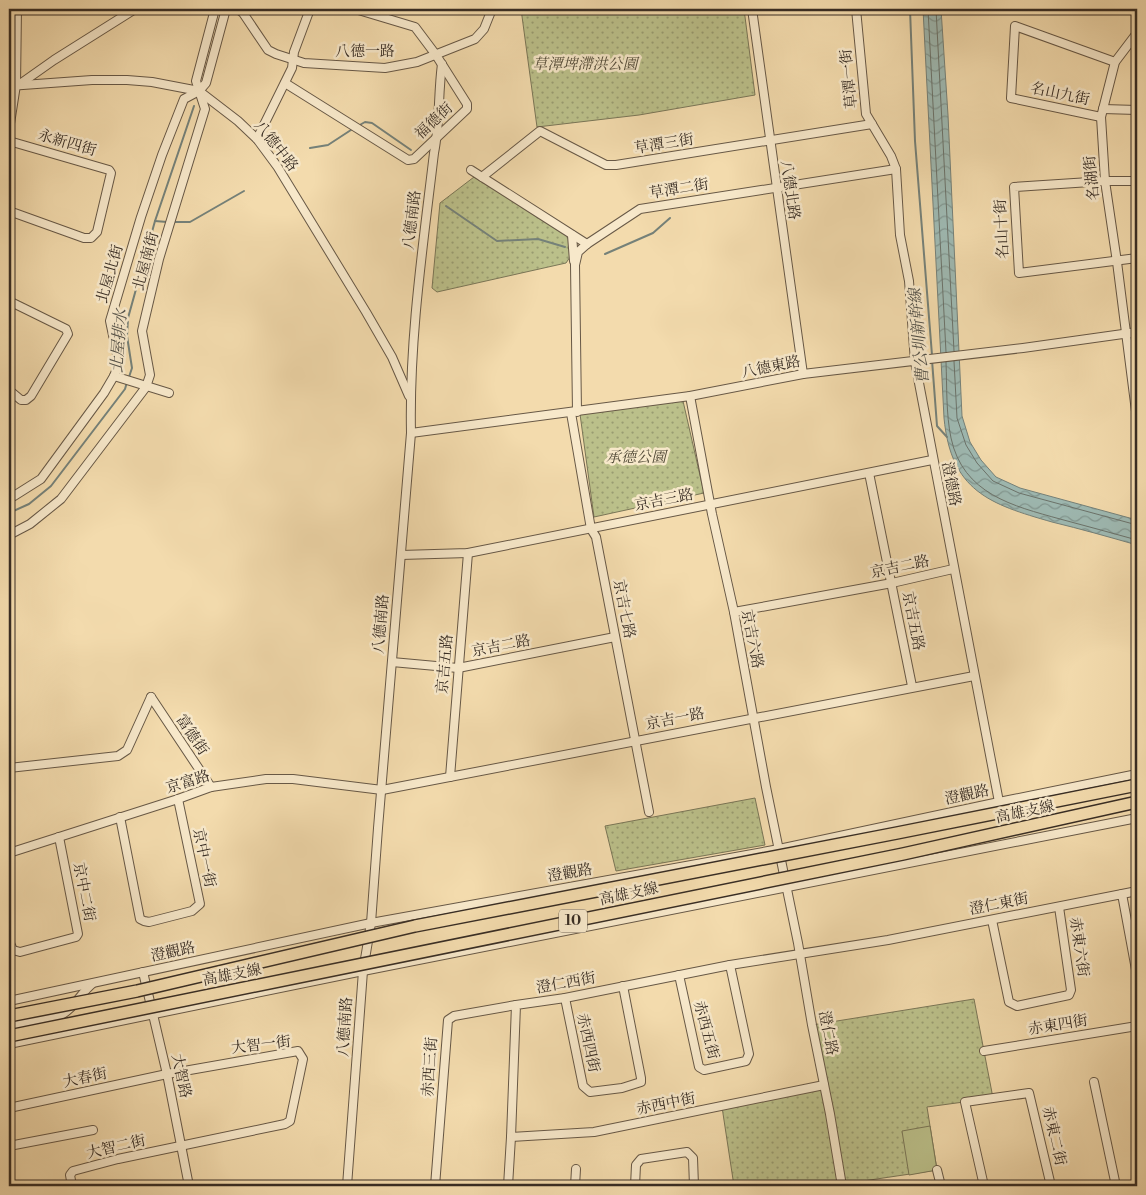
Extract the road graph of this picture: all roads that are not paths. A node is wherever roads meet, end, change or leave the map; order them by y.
1 (17, 9) edge
2 (135, 9) edge
3 (215, 9) edge
4 (226, 9) edge
5 (238, 9) edge
6 (310, 9) edge
7 (355, 9) edge
8 (492, 9) edge
9 (752, 9) edge
10 (856, 9) edge
11 (1137, 33) edge
12 (436, 55) junction
13 (294, 60) junction
14 (1115, 62) junction
15 (442, 64) junction
16 (285, 83) junction
17 (14, 85) edge
18 (199, 91) junction
19 (1104, 109) junction
20 (1137, 110) edge
21 (1101, 118) junction
22 (872, 124) junction
23 (9, 130) edge
24 (437, 137) junction
25 (257, 139) junction
26 (9, 141) edge
27 (770, 141) junction
28 (896, 169) junction
29 (471, 170) dead end
30 (482, 177) junction
31 (1105, 180) junction
32 (1137, 181) edge
33 (776, 188) junction
34 (9, 211) edge
35 (572, 235) junction
36 (587, 244) junction
37 (1137, 258) edge
38 (1118, 262) junction
39 (575, 265) junction
40 (9, 301) edge
41 (1137, 332) edge
42 (1126, 333) junction
43 (914, 362) junction
44 (803, 374) junction
45 (117, 378) junction
46 (143, 386) junction
47 (9, 390) edge
48 (169, 393) dead end
49 (690, 396) junction
50 (410, 398) junction
51 (574, 413) junction
52 (1137, 419) edge
53 (411, 433) junction
54 (932, 460) junction
55 (869, 473) junction
56 (9, 498) edge
57 (710, 504) junction
58 (591, 529) junction
59 (9, 535) edge
60 (468, 553) junction
61 (401, 555) junction
62 (953, 570) junction
63 (892, 584) junction
64 (734, 612) junction
65 (615, 637) junction
66 (392, 662) junction
67 (458, 668) junction
68 (974, 676) junction
69 (912, 686) junction
70 (754, 718) junction
71 (635, 741) junction
72 (9, 768) edge
73 (1137, 774) edge
74 (450, 777) junction
75 (1137, 784) edge
76 (211, 787) junction
77 (382, 790) junction
78 (178, 799) junction
79 (999, 802) junction
80 (1137, 802) edge
81 (649, 812) dead end
82 (120, 817) junction
83 (1137, 818) edge
84 (59, 837) junction
85 (779, 849) junction
86 (9, 853) edge
87 (787, 886) junction
88 (1137, 891) edge
89 (1122, 894) junction
90 (1059, 907) junction
91 (992, 920) junction
92 (371, 924) junction
93 (9, 940) edge
94 (1135, 948) edge
95 (800, 954) junction
96 (730, 965) junction
97 (363, 971) junction
98 (143, 972) junction
99 (679, 975) junction
100 (1137, 975) edge
101 (93, 983) junction
102 (623, 986) junction
103 (565, 998) junction
104 (9, 1001) edge
105 (516, 1005) junction
106 (152, 1015) junction
107 (9, 1016) edge
108 (9, 1026) edge
109 (1137, 1026) edge
110 (9, 1036) edge
111 (9, 1044) edge
112 (984, 1052) dead end
113 (167, 1074) junction
114 (1094, 1082) dead end
115 (824, 1085) junction
116 (9, 1108) edge
117 (93, 1130) dead end
118 (512, 1137) junction
119 (9, 1146) edge
120 (181, 1146) junction
121 (576, 1169) dead end
122 (937, 1170) dead end
123 (72, 1186) edge
124 (189, 1186) edge
125 (347, 1186) edge
126 (434, 1186) edge
127 (508, 1186) edge
128 (575, 1186) edge
129 (635, 1186) edge
130 (694, 1186) edge
131 (842, 1186) edge
132 (941, 1186) edge
133 (984, 1186) edge
134 (1051, 1186) edge
135 (1116, 1186) edge

1 - 17 street
2 - 17 street
3 - 18 street
4 - 18 street
5 - 13 street, 八德一路
6 - 13 street
7 - 12 street, 福德街
8 - 12 street, 八德一路
9 - 27 street, 八德北路
10 - 22 street, 草潭一街
11 - 14 street, 名湖街
12 - 13 street, 八德一路
12 - 15 street, 福德街
13 - 16 street
14 - 19 street, 名湖街
14 - 21 street, 名山九街
15 - 24 street, 八德南路
15 - 24 street, 福德街
16 - 24 street, 福德街
16 - 25 street
17 - 18 street, 八德中路
17 - 23 street
18 - 25 street, 八德中路
18 - 45 street, 北屋北街
18 - 46 street, 北屋南街
19 - 20 street
19 - 21 street, 名湖街
21 - 31 street, 名湖街
22 - 27 street, 草潭三街
22 - 28 street, 草潭一街
24 - 50 street, 八德南路
25 - 50 street, 八德中路
26 - 34 street, 永新四街
27 - 30 street, 草潭三街
27 - 33 street, 八德北路
28 - 33 street, 草潭二街
28 - 43 street, 澄德路
29 - 30 street
30 - 35 street
31 - 32 street, 名山十街
31 - 38 street, 名湖街
31 - 38 street, 名山十街
33 - 36 street, 草潭二街
33 - 44 street, 八德北路
35 - 36 street
35 - 39 street
36 - 39 street, 草潭二街
37 - 38 street, 名山十街
38 - 42 street, 名湖街
39 - 51 street
40 - 47 street
41 - 42 street, 八德東路
42 - 43 street, 八德東路
42 - 52 street, 名湖街
43 - 44 street, 八德東路
43 - 54 street, 澄德路
44 - 49 street, 八德東路
45 - 46 street
45 - 56 street, 北屋北街
46 - 48 street
46 - 59 street
49 - 51 street, 八德東路
49 - 57 street, 京吉六路
50 - 53 street, 八德南路
51 - 53 street, 八德東路
51 - 58 street, 京吉七路
53 - 61 street, 八德南路
54 - 55 street, 京吉三路
54 - 62 street, 澄德路
55 - 57 street, 京吉三路
55 - 63 street, 京吉五路
57 - 58 street, 京吉三路
57 - 64 street, 京吉六路
58 - 60 street, 京吉三路
58 - 65 street, 京吉七路
60 - 61 street, 京吉三路
60 - 67 street, 京吉五路
61 - 66 street, 八德南路
62 - 63 street, 京吉二路
62 - 68 street, 澄德路
63 - 64 street, 京吉二路
63 - 69 street, 京吉五路
64 - 70 street, 京吉六路
65 - 67 street, 京吉二路
65 - 71 street, 京吉七路
66 - 67 street, 京吉二路
66 - 77 street, 八德南路
67 - 74 street, 京吉五路
68 - 69 street, 京吉一路
68 - 79 street, 澄德路
69 - 70 street, 京吉一路
70 - 71 street, 京吉一路
70 - 85 street, 京吉六路
71 - 74 street, 京吉一路
71 - 81 street, 京吉七路
72 - 76 street, 富德街
73 - 79 street, 澄觀路
74 - 77 street, 京吉一路
75 - 107 highway, 高雄支線 / 10, bridge
76 - 77 street, 京富路
76 - 78 street, 京富路
77 - 92 street, 八德南路
78 - 82 street, 京富路
78 - 82 street, 京中一街
79 - 85 street, 澄觀路
80 - 110 highway, 高雄支線 / 10, bridge
82 - 84 street, 京富路
83 - 87 street
84 - 86 street, 京富路
84 - 93 street, 京中二街
85 - 87 street, 京吉六路
85 - 92 street, 澄觀路
87 - 95 street, 澄仁路
87 - 97 street
88 - 89 street, 澄仁東街
89 - 90 street, 澄仁東街
89 - 94 street
90 - 91 street, 澄仁東街
90 - 91 street, 赤東六街
91 - 95 street, 澄仁東街
92 - 97 street, 八德南路
92 - 98 street, 澄觀路
94 - 100 street
95 - 96 street, 澄仁西街
95 - 115 street, 澄仁路
96 - 99 street, 澄仁西街
96 - 99 street, 赤西五街
97 - 106 street
97 - 125 street, 八德南路
98 - 101 street, 澄觀路
98 - 106 street, 大智路
99 - 102 street, 澄仁西街
101 - 104 street, 澄觀路
101 - 108 street
102 - 103 street, 澄仁西街
102 - 103 street, 赤西四街
103 - 105 street, 澄仁西街
105 - 118 street
105 - 126 street, 赤西三街
106 - 111 street
106 - 113 street, 大智路
109 - 112 street, 赤東四街
113 - 116 street, 大春街
113 - 120 street, 大智路
113 - 120 street, 大智一街
114 - 135 street
115 - 118 street, 赤西中街
115 - 131 street, 澄仁路
117 - 119 street
118 - 127 street
120 - 123 street, 大智二街
120 - 124 street, 大智路
121 - 128 street
122 - 132 street
129 - 130 street
133 - 134 street, 赤東二街

